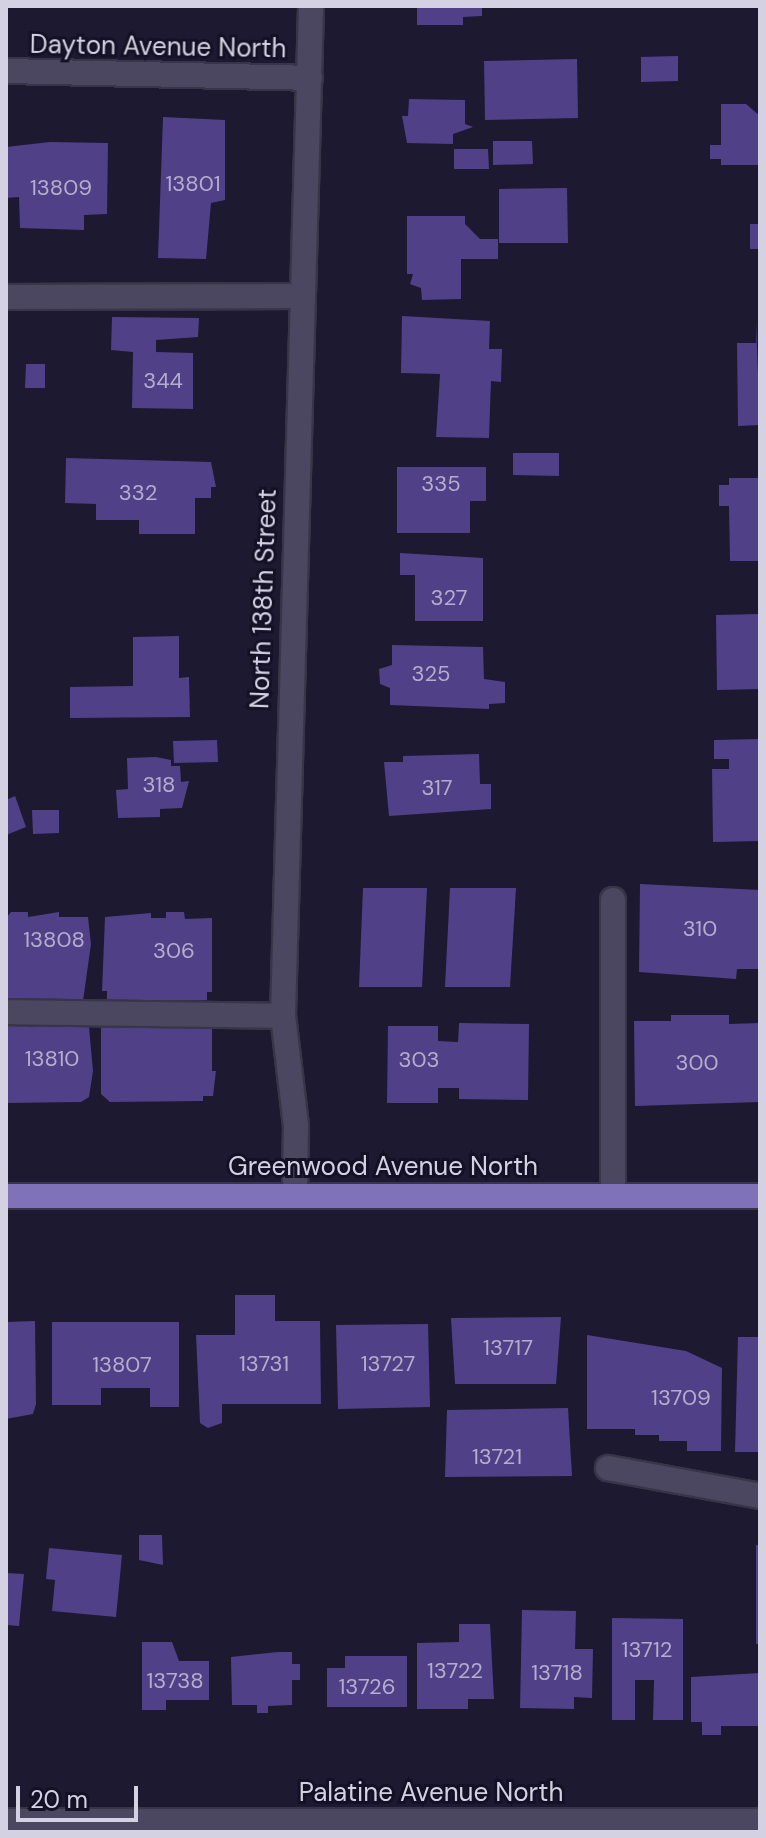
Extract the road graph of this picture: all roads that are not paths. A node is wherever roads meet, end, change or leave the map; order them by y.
1 (311, 6) edge
2 (6, 71) edge
3 (310, 78) junction
4 (302, 296) junction
5 (6, 297) edge
6 (613, 900) dead end
7 (6, 1012) edge
8 (283, 1016) junction
9 (295, 1194) junction
10 (613, 1195) junction
11 (6, 1196) edge
12 (760, 1196) edge
13 (608, 1468) dead end
14 (760, 1496) edge
15 (6, 1821) edge
16 (760, 1821) edge

1 - 3 street, North 138th Street
2 - 3 street, Dayton Avenue North
3 - 4 street, North 138th Street
4 - 5 street
4 - 8 street, North 138th Street
6 - 10 street
7 - 8 street
8 - 9 street, North 138th Street
9 - 10 main road, Greenwood Avenue North
9 - 11 main road, Greenwood Avenue North
10 - 12 main road, Greenwood Avenue North
13 - 14 street
15 - 16 street, Palatine Avenue North

